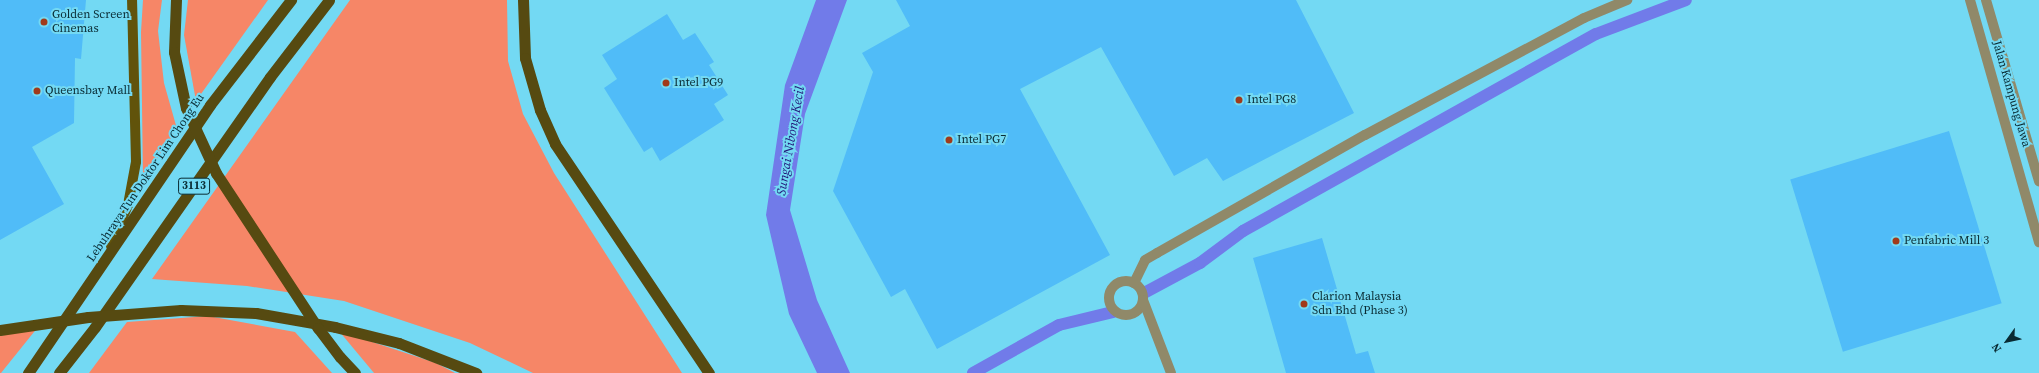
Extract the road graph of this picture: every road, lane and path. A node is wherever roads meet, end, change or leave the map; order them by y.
1 (132, 0) edge
2 (176, 0) edge
3 (291, 0) edge
4 (329, 0) edge
5 (524, 0) edge
6 (1627, 0) edge
7 (1970, 0) edge
8 (1986, 0) edge
9 (2039, 182) edge
10 (2039, 242) edge
11 (104, 264) junction
12 (1134, 283) junction
13 (1144, 300) junction
14 (0, 330) edge
15 (28, 373) edge
16 (59, 373) edge
17 (356, 373) edge
18 (476, 373) edge
19 (709, 373) edge
20 (1171, 373) edge

1 - 11 main road
2 - 17 highway, bridge
3 - 11 highway, Lebuhraya Tun Doktor Lim Chong Eu / 3113
4 - 16 highway, 3113
5 - 19 highway
6 - 12 street
7 - 10 street, Jalan Kampung Jawa
8 - 9 street, Jalan Kampung Jawa
11 - 15 highway, Lebuhraya Tun Doktor Lim Chong Eu / 3113
12 - 13 street
12 - 13 street
13 - 20 street
14 - 18 highway, bridge

